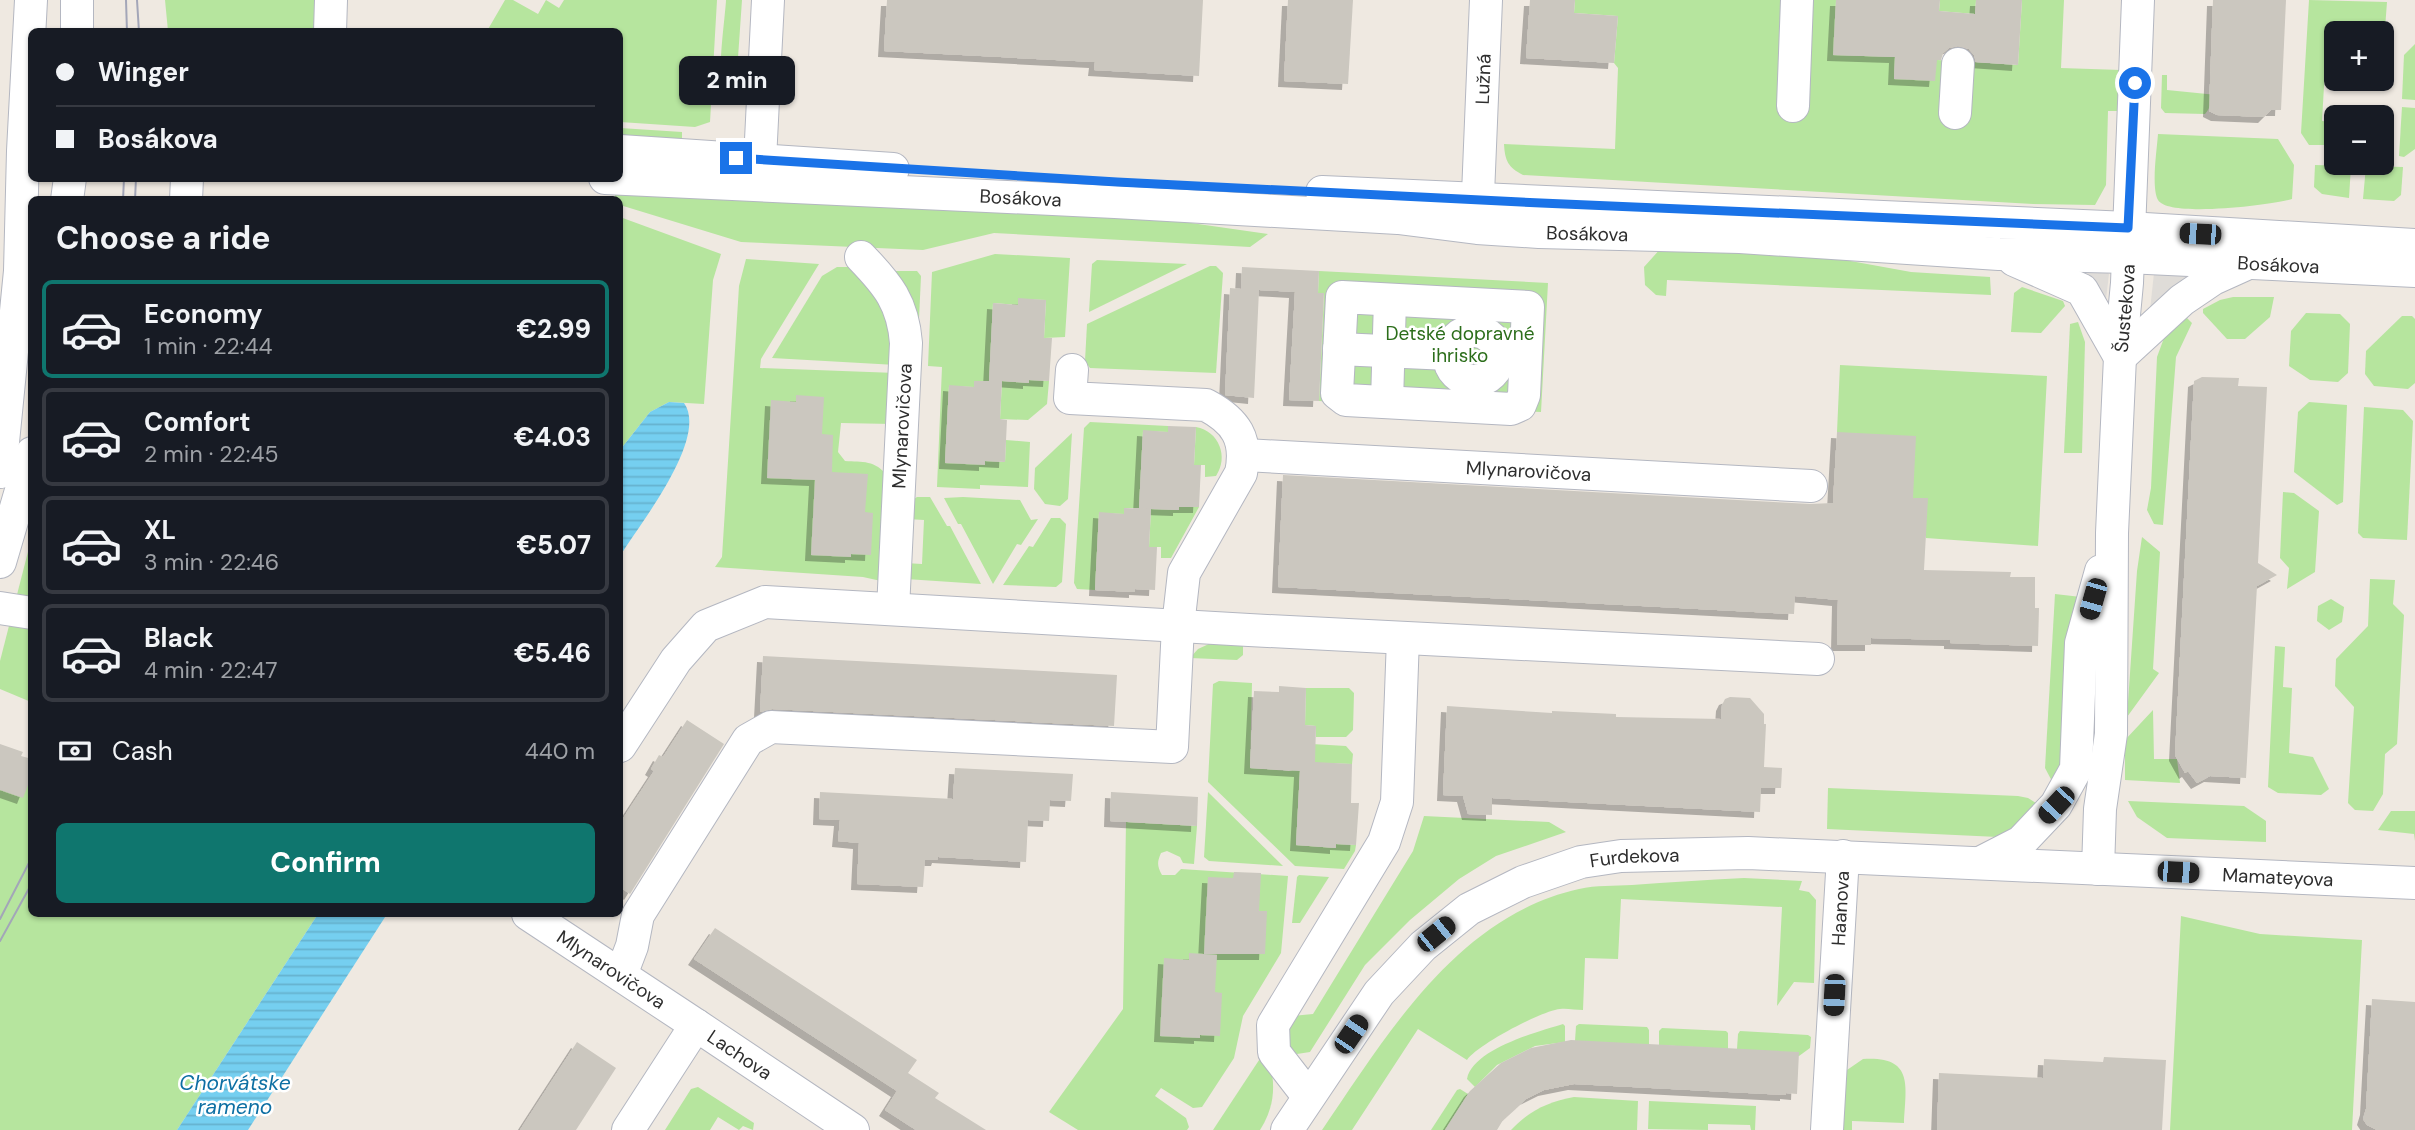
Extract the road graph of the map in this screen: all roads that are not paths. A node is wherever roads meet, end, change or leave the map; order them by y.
1 (31, 0) edge
2 (77, 0) edge
3 (331, 0) edge
4 (768, 0) edge
5 (1486, 0) edge
6 (1797, 0) edge
7 (2138, 0) edge
8 (28, 28) edge
9 (78, 28) edge
10 (330, 28) edge
11 (28, 29) edge
12 (1958, 64) dead end
13 (1793, 106) dead end
14 (1955, 113) dead end
15 (19, 116) edge
16 (18, 150) edge
17 (623, 151) edge
18 (1479, 157) junction
19 (759, 172) junction
20 (623, 177) edge
21 (1420, 196) junction
22 (1477, 213) junction
23 (2128, 243) junction
24 (2415, 245) edge
25 (2000, 254) junction
26 (861, 257) dead end
27 (2246, 264) junction
28 (2415, 271) edge
29 (1390, 300) junction
30 (1476, 317) junction
31 (1339, 349) junction
32 (1389, 352) junction
33 (1449, 354) junction
34 (1512, 356) junction
35 (2120, 357) junction
36 (1072, 370) dead end
37 (1472, 393) junction
38 (1387, 402) junction
39 (1245, 454) junction
40 (28, 467) edge
41 (0, 472) edge
42 (1811, 486) dead end
43 (2112, 533) junction
44 (0, 562) edge
45 (0, 608) edge
46 (893, 609) junction
47 (28, 612) edge
48 (1178, 626) junction
49 (1403, 638) junction
50 (1818, 659) dead end
51 (623, 741) edge
52 (2076, 769) junction
53 (2100, 809) junction
54 (1843, 856) junction
55 (1981, 863) junction
56 (2098, 869) junction
57 (2415, 883) edge
58 (533, 917) edge
59 (621, 975) junction
60 (696, 1024) junction
61 (1308, 1096) junction
62 (628, 1130) edge
63 (853, 1130) edge
64 (1287, 1130) edge
65 (1828, 1130) edge

1 - 8 street
2 - 9 street
3 - 10 street
4 - 19 street
5 - 18 street, Lužná
6 - 13 street
7 - 23 street, Šustekova
11 - 15 street
12 - 14 street
15 - 16 street
16 - 41 street
17 - 19 street, Bosákova
18 - 21 street
18 - 22 street, Lužná
19 - 20 street, Bosákova
19 - 21 street, Bosákova
19 - 22 street, Bosákova
21 - 22 street, Bosákova
22 - 23 street, Bosákova
22 - 25 street, Bosákova
23 - 24 street, Bosákova
23 - 25 street, Bosákova
23 - 27 street, Bosákova
23 - 35 street, Šustekova
25 - 35 street
26 - 46 street, Mlynarovičova
27 - 28 street, Bosákova
27 - 35 street
29 - 30 street
29 - 31 street
29 - 32 street
30 - 33 street
30 - 34 street
30 - 34 street
31 - 32 street
31 - 38 street
32 - 33 street
32 - 38 street
33 - 37 street
34 - 37 street
34 - 37 street
35 - 43 street, Šustekova
36 - 39 street
37 - 38 street
39 - 42 street, Mlynarovičova
39 - 48 street
40 - 44 street
43 - 52 street, Šustekova
43 - 53 street, Šustekova
45 - 47 street
46 - 48 street
46 - 51 street
48 - 49 street
48 - 59 street
49 - 50 street
49 - 61 street
52 - 53 street
52 - 55 street, Šustekova
53 - 56 street, Šustekova
54 - 55 street, Furdekova
54 - 61 street, Furdekova
54 - 65 street, Haanova
55 - 56 street, Furdekova
56 - 57 street, Mamateyova
58 - 59 street, Mlynarovičova
59 - 60 street, Mlynarovičova
60 - 62 street, Lachova
60 - 63 street, Lachova
61 - 64 street, Furdekova

